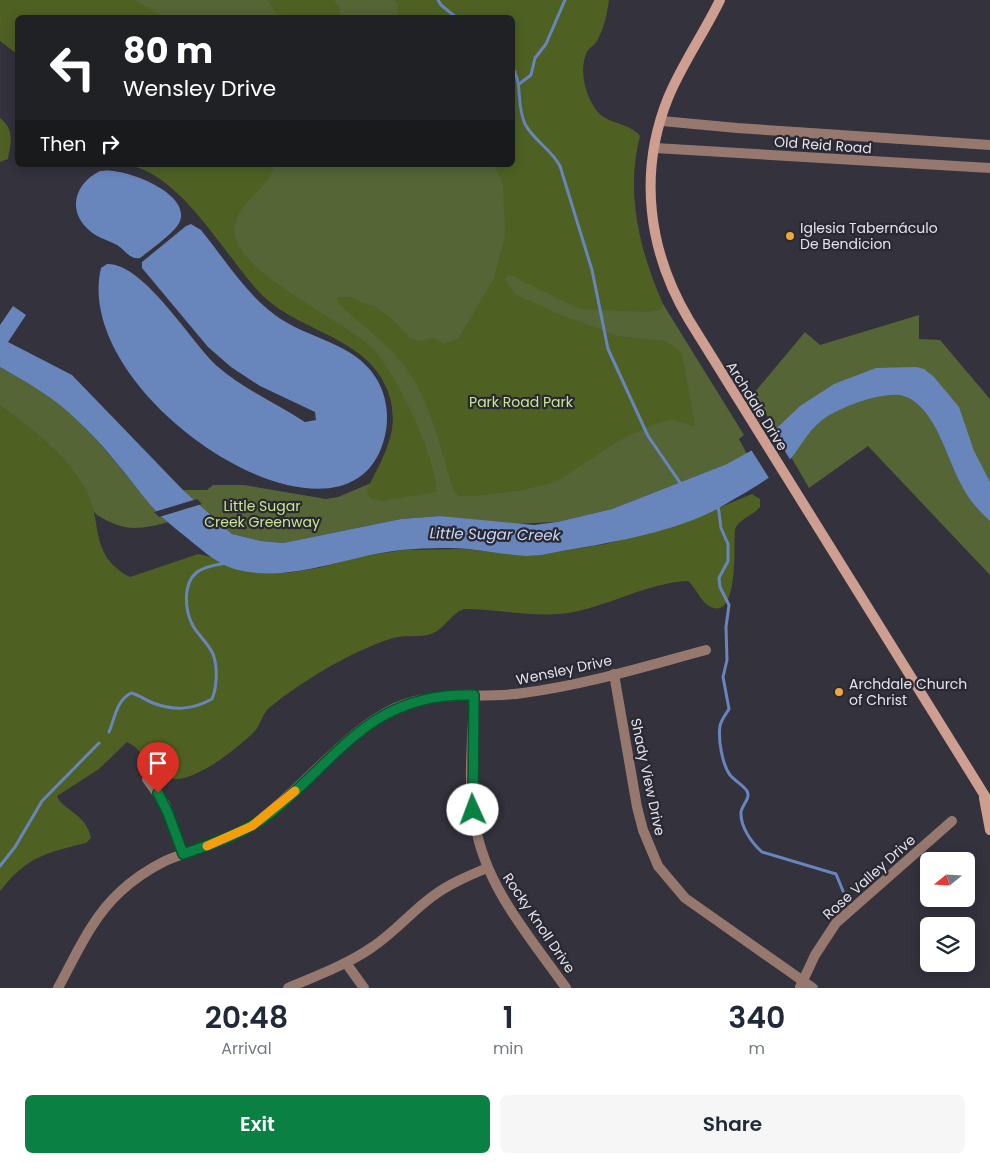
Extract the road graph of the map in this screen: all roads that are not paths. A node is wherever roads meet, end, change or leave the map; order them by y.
1 (720, 0) edge
2 (662, 121) junction
3 (990, 145) edge
4 (655, 148) junction
5 (987, 169) edge
6 (706, 650) dead end
7 (614, 674) junction
8 (474, 695) junction
9 (146, 779) dead end
10 (987, 800) edge
11 (952, 821) dead end
12 (990, 830) edge
13 (183, 854) junction
14 (487, 868) junction
15 (346, 963) junction
16 (801, 985) edge
17 (58, 988) edge
18 (288, 988) edge
19 (364, 988) edge
20 (566, 988) edge
21 (813, 988) edge

1 - 2 street, Archdale Drive
2 - 3 street, Old Reid Road
2 - 4 street, Archdale Drive
4 - 5 street, Old Reid Road
4 - 10 street, Archdale Drive
6 - 7 street, Wensley Drive
7 - 8 street, Wensley Drive
7 - 16 street, Shady View Drive
8 - 13 street, Wensley Drive
8 - 14 street, Rocky Knoll Drive
9 - 13 street
10 - 12 street, Archdale Drive
11 - 16 street, Rose Valley Drive
13 - 17 street, Wensley Drive
14 - 15 street
14 - 20 street, Rocky Knoll Drive
15 - 18 street
15 - 19 street
16 - 21 street, Shady View Drive

